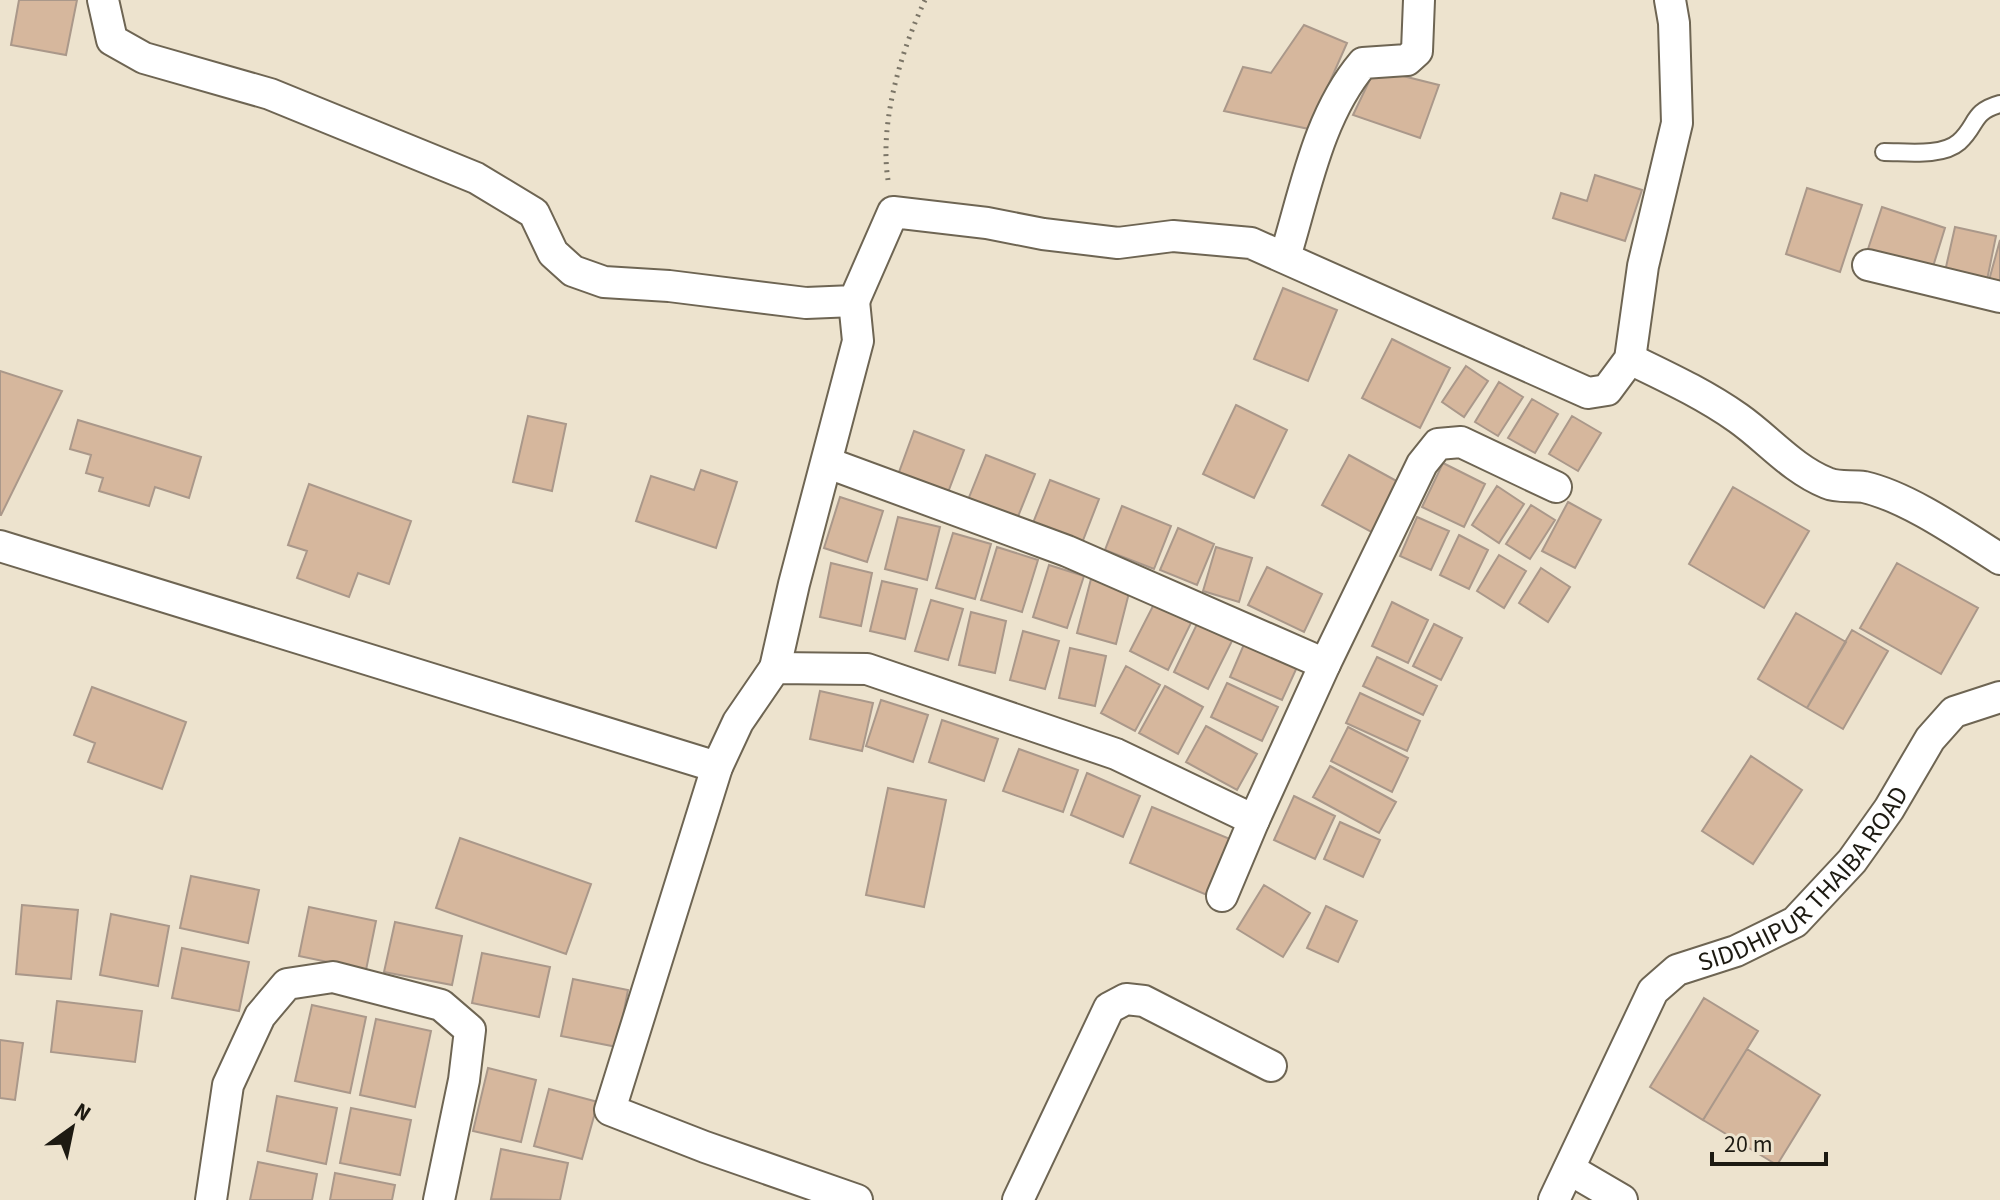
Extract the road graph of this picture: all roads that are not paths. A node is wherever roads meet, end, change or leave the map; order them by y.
1 (103, 0) edge
2 (1419, 0) edge
3 (1670, 0) edge
4 (2000, 104) edge
5 (1884, 152) dead end
6 (1285, 257) junction
7 (1868, 265) dead end
8 (2000, 297) edge
9 (854, 301) junction
10 (1630, 359) junction
11 (828, 463) junction
12 (1556, 487) dead end
13 (0, 546) edge
14 (2000, 559) edge
15 (1325, 664) junction
16 (775, 668) junction
17 (2000, 697) edge
18 (717, 767) junction
19 (1254, 820) junction
20 (1222, 896) dead end
21 (1271, 1066) dead end
22 (1569, 1169) junction
23 (211, 1200) edge
24 (439, 1200) edge
25 (857, 1200) edge
26 (1018, 1200) edge
27 (1554, 1200) edge
28 (1622, 1200) edge

1 - 9 street
2 - 6 street
3 - 10 street
4 - 5 lane
6 - 9 street
6 - 10 street
7 - 8 street
9 - 11 street
10 - 14 street
11 - 15 street
11 - 16 street
12 - 15 street
13 - 18 street
15 - 19 street
16 - 18 street
16 - 19 street
17 - 22 street, SIDDHIPUR THAIBA ROAD
18 - 25 street
19 - 20 street
21 - 26 street
22 - 27 street, SIDDHIPUR THAIBA ROAD
22 - 28 street
23 - 24 street

